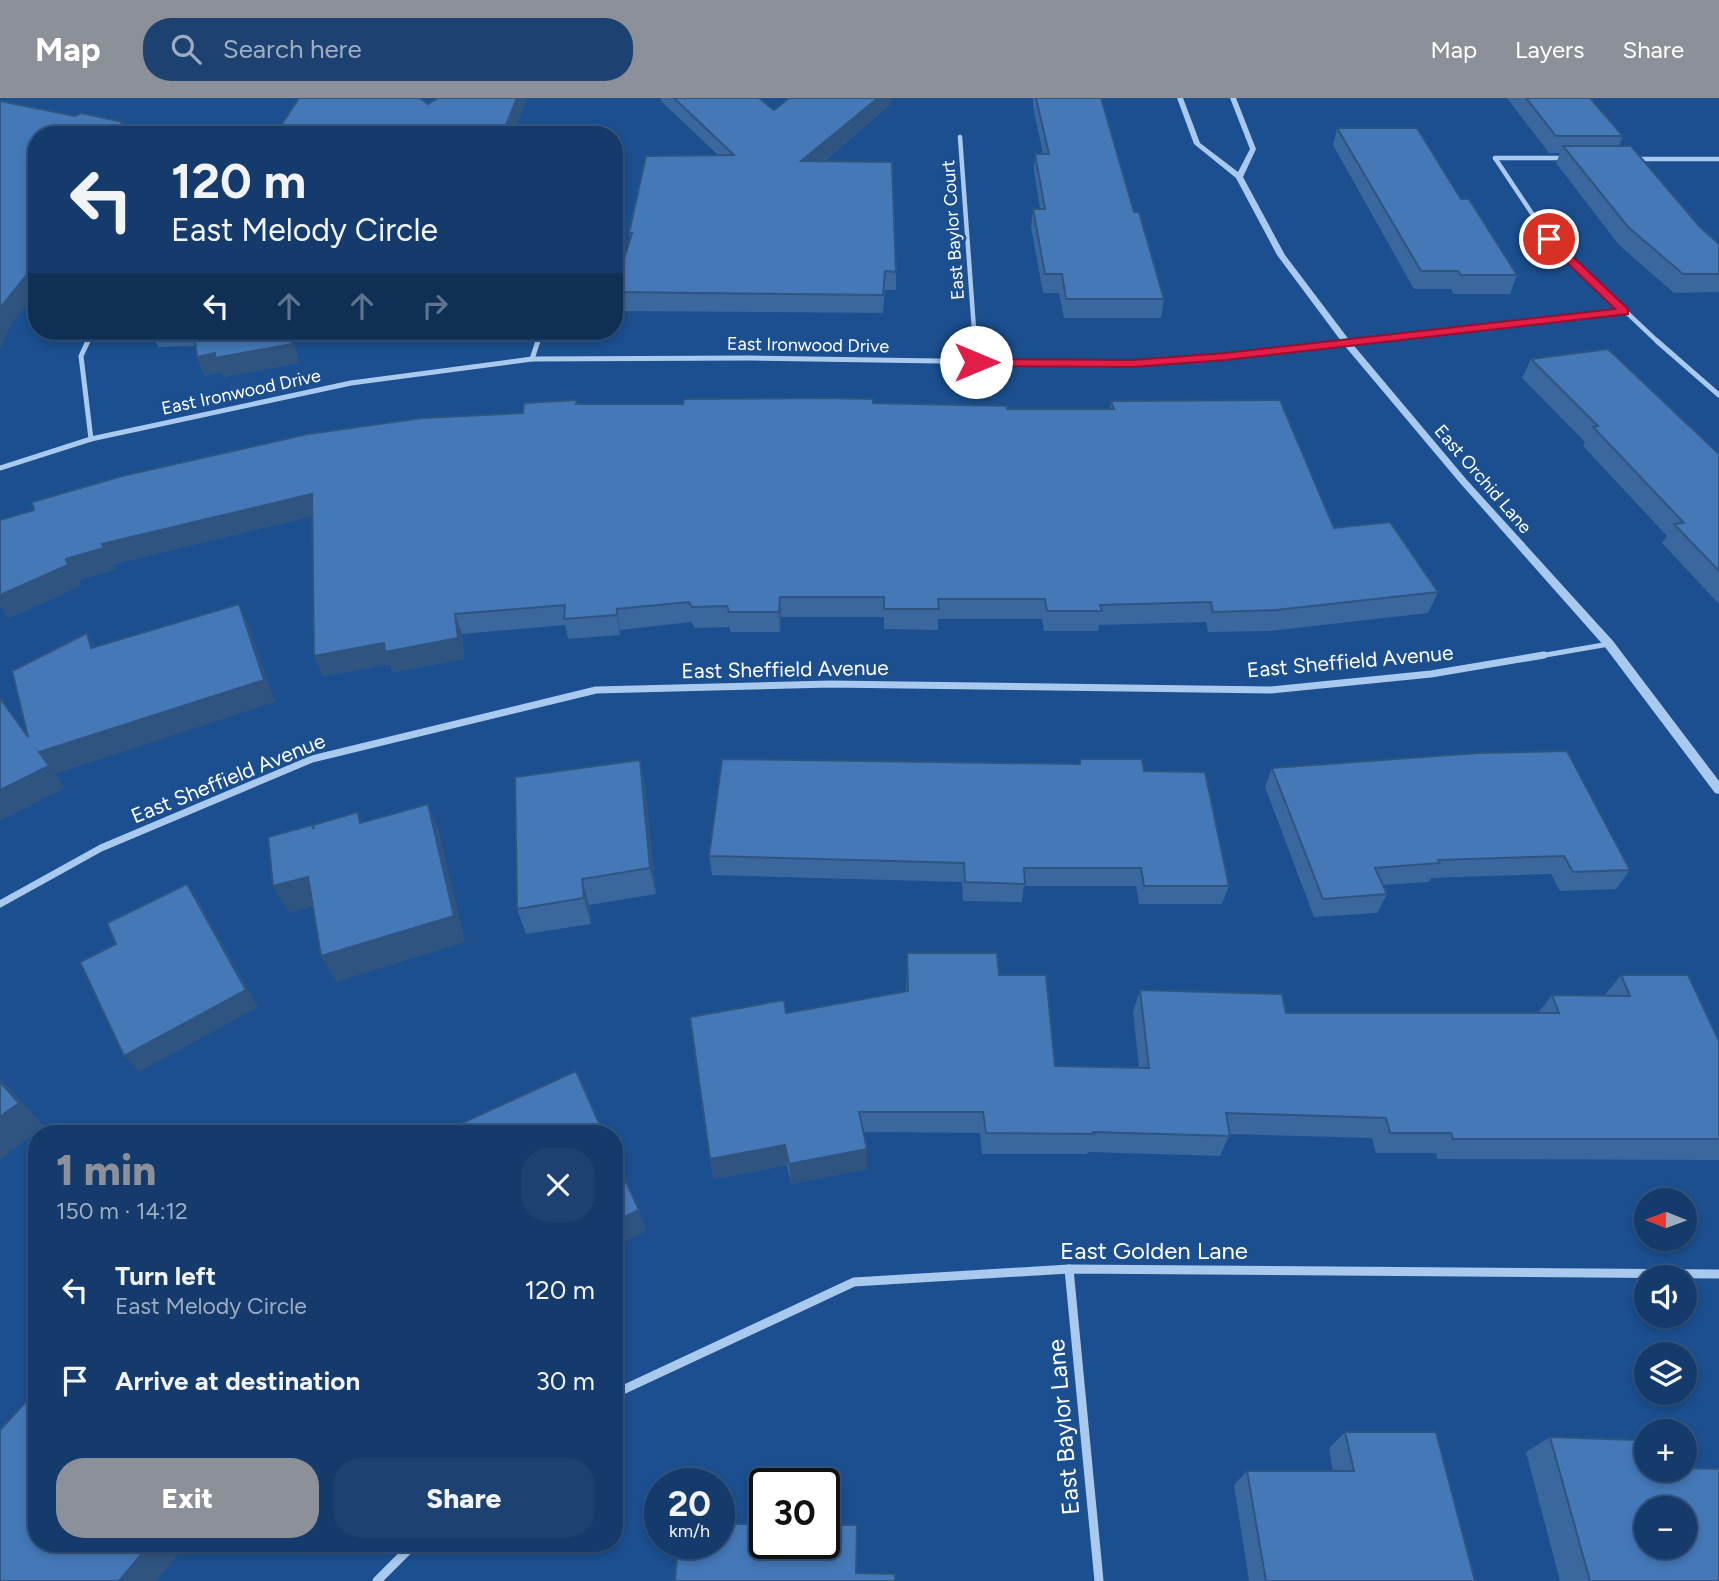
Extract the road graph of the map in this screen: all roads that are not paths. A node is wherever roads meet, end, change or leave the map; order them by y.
1 (1180, 98) edge
2 (1233, 98) edge
3 (960, 137) dead end
4 (1565, 158) edge
5 (1621, 159) edge
6 (1719, 159) edge
7 (1239, 177) junction
8 (1624, 312) junction
9 (88, 340) edge
10 (538, 340) edge
11 (1348, 343) junction
12 (532, 359) junction
13 (976, 362) junction
14 (1719, 395) edge
15 (91, 439) junction
16 (0, 468) edge
17 (1609, 644) junction
18 (1719, 790) edge
19 (0, 904) edge
20 (1069, 1269) junction
21 (1719, 1274) edge
22 (623, 1388) edge
23 (406, 1552) edge
24 (377, 1581) edge
25 (1099, 1581) edge

1 - 7 street, East Orchid Lane
2 - 7 street
3 - 13 street, East Baylor Court
4 - 8 street
5 - 6 street
7 - 11 street, East Orchid Lane
8 - 11 street, East Ironwood Drive
8 - 14 street
9 - 15 street
10 - 12 street
11 - 13 street, East Ironwood Drive
11 - 17 street, East Orchid Lane
12 - 13 street, East Ironwood Drive
12 - 15 street, East Ironwood Drive
15 - 16 street, East Ironwood Drive
17 - 18 street, East Orchid Lane
17 - 19 street, East Sheffield Avenue
20 - 21 street, East Golden Lane
20 - 22 street, East Golden Lane
20 - 25 street, East Baylor Lane
23 - 24 street

